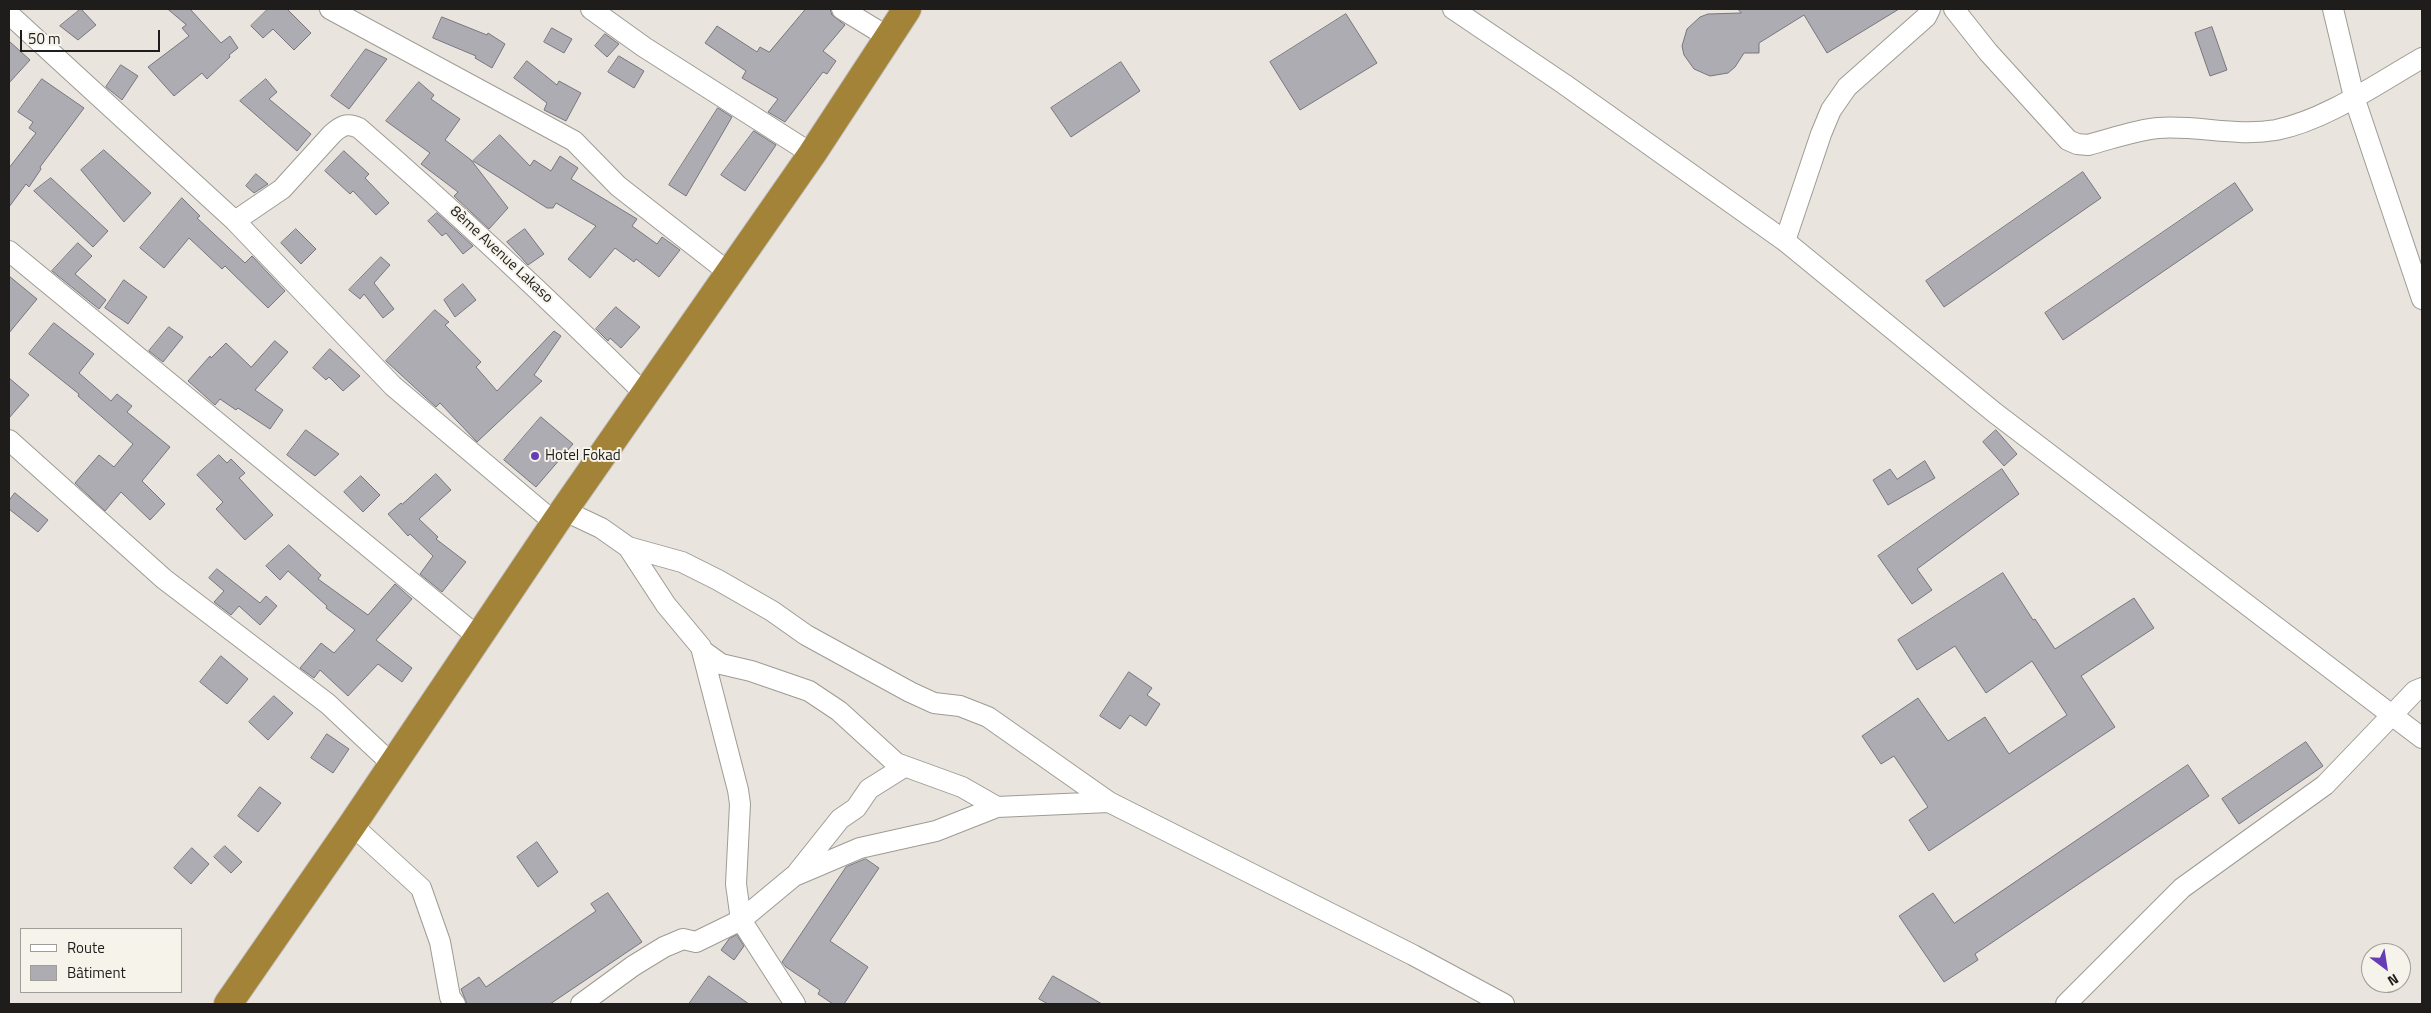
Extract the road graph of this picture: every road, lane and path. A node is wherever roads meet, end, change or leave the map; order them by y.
1 (330, 9) edge
2 (592, 9) edge
3 (842, 9) edge
4 (908, 9) edge
5 (1453, 9) edge
6 (1930, 9) edge
7 (1954, 9) edge
8 (2333, 9) edge
9 (13, 26) edge
10 (888, 37) junction
11 (2422, 58) edge
12 (2354, 97) junction
13 (812, 154) junction
14 (235, 221) junction
15 (1785, 241) junction
16 (9, 251) edge
17 (728, 272) junction
18 (2422, 299) edge
19 (645, 394) junction
20 (9, 440) edge
21 (560, 517) junction
22 (628, 547) junction
23 (478, 637) junction
24 (703, 651) junction
25 (2422, 688) edge
26 (2391, 715) junction
27 (2422, 738) edge
28 (392, 764) junction
29 (904, 767) junction
30 (1109, 802) junction
31 (997, 807) junction
32 (352, 825) junction
33 (794, 876) junction
34 (741, 920) junction
35 (228, 1004) edge
36 (455, 1004) edge
37 (581, 1004) edge
38 (795, 1004) edge
39 (1504, 1004) edge
40 (2066, 1004) edge

1 - 17 street
2 - 13 street
3 - 10 street
4 - 10 highway
5 - 15 street
6 - 15 street
7 - 12 street
8 - 12 street
9 - 14 street
10 - 13 highway
11 - 12 street
12 - 18 street
13 - 17 highway
14 - 19 street, 8ème Avenue Lakaso
14 - 21 street
15 - 26 street
16 - 23 street
17 - 19 highway
19 - 21 highway
20 - 28 street
21 - 22 street
21 - 23 highway
22 - 24 street
22 - 30 street
23 - 28 highway
24 - 29 street
24 - 34 street
25 - 26 street
26 - 27 street
26 - 40 street
28 - 32 highway
29 - 31 street
29 - 33 street
30 - 31 street
30 - 39 street
31 - 33 street
32 - 35 highway
32 - 36 street
33 - 34 street
34 - 37 street
34 - 38 street

